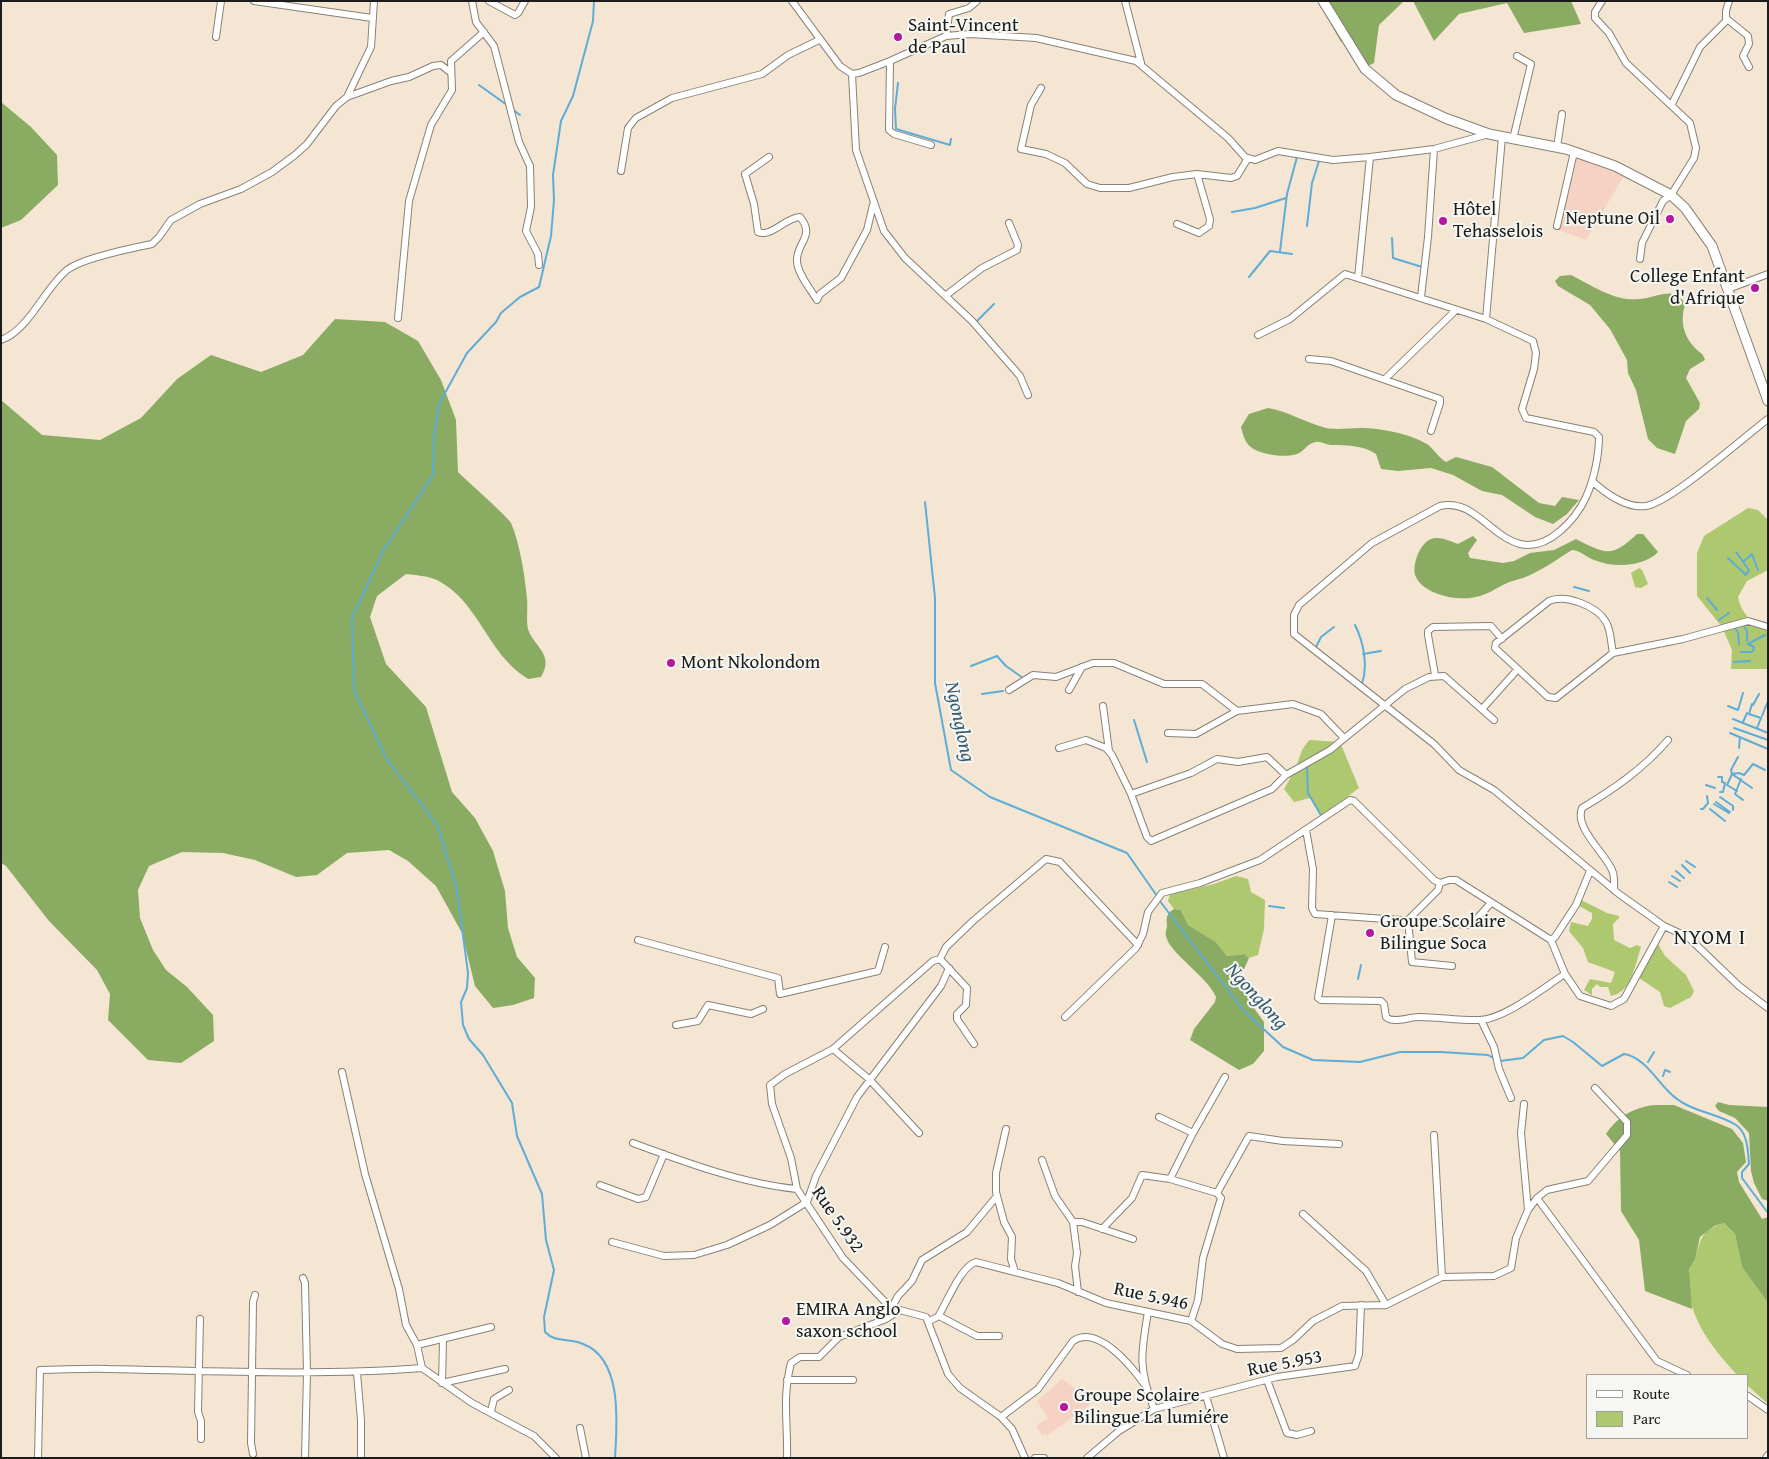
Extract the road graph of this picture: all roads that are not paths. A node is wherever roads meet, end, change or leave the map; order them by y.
1 (221, 1) edge
2 (254, 1) edge
3 (374, 1) edge
4 (472, 1) edge
5 (489, 1) edge
6 (525, 1) edge
7 (792, 1) edge
8 (977, 1) edge
9 (1125, 1) edge
10 (1323, 1) edge
11 (1602, 1) edge
12 (1729, 1) edge
13 (372, 18) junction
14 (1727, 19) junction
15 (484, 32) junction
16 (946, 36) junction
17 (216, 37) dead end
18 (819, 40) junction
19 (1517, 56) dead end
20 (890, 61) junction
21 (1141, 64) junction
22 (1749, 67) dead end
23 (450, 72) junction
24 (852, 74) junction
25 (1041, 88) dead end
26 (347, 97) junction
27 (1672, 104) junction
28 (1562, 114) dead end
29 (1489, 134) junction
30 (1502, 137) junction
31 (1513, 139) junction
32 (931, 145) dead end
33 (1557, 147) junction
34 (1434, 149) junction
35 (1574, 152) junction
36 (769, 157) dead end
37 (1370, 157) junction
38 (1248, 158) junction
39 (621, 171) dead end
40 (1197, 174) junction
41 (1671, 194) junction
42 (873, 201) junction
43 (1009, 223) dead end
44 (1177, 224) dead end
45 (1557, 226) dead end
46 (1640, 259) dead end
47 (539, 265) dead end
48 (1768, 274) edge
49 (1358, 278) junction
50 (1728, 289) junction
51 (945, 296) junction
52 (1421, 297) junction
53 (1455, 311) junction
54 (398, 318) dead end
55 (1486, 319) junction
56 (1258, 335) dead end
57 (1, 340) edge
58 (1309, 359) dead end
59 (1385, 379) junction
60 (1028, 395) dead end
61 (1768, 401) edge
62 (1768, 419) edge
63 (1431, 432) dead end
64 (1592, 481) junction
65 (1768, 627) edge
66 (1502, 639) junction
67 (1613, 653) junction
68 (1082, 666) junction
69 (1517, 670) junction
70 (1435, 675) junction
71 (1009, 690) dead end
72 (1069, 690) dead end
73 (1103, 706) dead end
74 (1384, 706) junction
75 (1482, 708) junction
76 (1237, 711) junction
77 (1494, 720) dead end
78 (1168, 733) dead end
79 (1344, 738) junction
80 (1668, 740) dead end
81 (1059, 748) dead end
82 (1109, 751) junction
83 (1286, 775) junction
84 (1131, 794) junction
85 (1306, 830) junction
86 (1590, 871) junction
87 (1440, 883) junction
88 (1614, 890) junction
89 (1491, 903) junction
90 (1332, 915) junction
91 (1408, 920) junction
92 (1664, 926) junction
93 (638, 940) dead end
94 (1551, 940) junction
95 (1138, 945) junction
96 (885, 947) dead end
97 (940, 959) junction
98 (1452, 966) dead end
99 (949, 968) junction
100 (1565, 974) junction
101 (1768, 1008) edge
102 (763, 1009) dead end
103 (1066, 1017) dead end
104 (1482, 1020) junction
105 (676, 1025) dead end
106 (974, 1044) dead end
107 (833, 1049) junction
108 (342, 1072) dead end
109 (1225, 1077) dead end
110 (868, 1079) junction
111 (1595, 1088) dead end
112 (1511, 1098) dead end
113 (1524, 1104) dead end
114 (1160, 1117) dead end
115 (1006, 1129) dead end
116 (919, 1133) dead end
117 (1192, 1133) junction
118 (1434, 1135) dead end
119 (634, 1142) dead end
120 (1339, 1144) dead end
121 (664, 1154) junction
122 (1042, 1160) dead end
123 (1170, 1179) junction
124 (600, 1185) dead end
125 (797, 1189) junction
126 (1217, 1193) junction
127 (997, 1196) junction
128 (1537, 1198) junction
129 (807, 1202) junction
130 (1528, 1210) junction
131 (1303, 1214) dead end
132 (1073, 1222) junction
133 (1102, 1229) junction
134 (1133, 1239) dead end
135 (612, 1242) dead end
136 (1015, 1272) junction
137 (303, 1278) dead end
138 (1442, 1278) junction
139 (1078, 1292) junction
140 (255, 1295) dead end
141 (1361, 1305) junction
142 (1386, 1305) junction
143 (892, 1307) junction
144 (900, 1310) junction
145 (1148, 1312) junction
146 (939, 1316) junction
147 (200, 1319) dead end
148 (929, 1321) junction
149 (1191, 1321) junction
150 (491, 1327) dead end
151 (999, 1336) dead end
152 (442, 1340) junction
153 (417, 1345) junction
154 (422, 1368) junction
155 (505, 1369) dead end
156 (200, 1371) junction
157 (253, 1372) junction
158 (307, 1372) junction
159 (357, 1373) junction
160 (1685, 1374) edge
161 (787, 1380) junction
162 (853, 1380) dead end
163 (1267, 1380) junction
164 (442, 1383) junction
165 (1145, 1386) junction
166 (509, 1390) dead end
167 (1206, 1396) junction
168 (1749, 1397) edge
169 (1154, 1409) junction
170 (1768, 1410) edge
171 (490, 1411) junction
172 (1001, 1417) junction
173 (580, 1428) dead end
174 (1311, 1431) dead end
175 (200, 1439) dead end
176 (253, 1454) dead end
177 (38, 1458) edge
178 (305, 1458) edge
179 (360, 1458) edge
180 (556, 1458) edge
181 (586, 1458) edge
182 (787, 1458) edge
183 (1025, 1458) edge
184 (1035, 1458) edge
185 (1044, 1458) edge
186 (1087, 1458) edge
187 (1224, 1458) edge

1 - 17 street
2 - 13 street
3 - 13 street
4 - 15 street
5 - 6 street
7 - 18 street
8 - 16 street
9 - 21 street
10 - 29 main road
11 - 27 street
12 - 14 street
13 - 26 street
14 - 22 street
14 - 27 street
15 - 23 street
15 - 47 street
16 - 20 street
16 - 21 street
18 - 24 street
18 - 39 street
19 - 31 street
20 - 24 street
20 - 32 street
21 - 38 street
23 - 26 street
23 - 54 street
24 - 42 street
25 - 40 street
26 - 57 street
27 - 41 street
28 - 33 street
29 - 30 main road
29 - 34 street
30 - 31 main road
30 - 55 street
31 - 33 main road
33 - 35 main road
34 - 37 street
34 - 52 street
35 - 41 main road
35 - 45 street
36 - 42 street
37 - 38 street
37 - 49 street
38 - 40 street
40 - 44 street
41 - 46 street
41 - 50 main road
42 - 51 street
43 - 51 street
48 - 50 street
49 - 52 street
49 - 56 street
50 - 61 main road
51 - 60 street
52 - 53 street
53 - 55 street
53 - 59 street
55 - 64 street
58 - 59 street
59 - 63 street
62 - 64 street
64 - 74 street
65 - 67 street
66 - 67 street
66 - 69 street
66 - 70 street
67 - 69 street
68 - 71 street
68 - 72 street
68 - 76 street
69 - 75 street
70 - 74 street
70 - 75 street
73 - 82 street
74 - 79 street
74 - 86 street
75 - 77 street
76 - 78 street
76 - 79 street
79 - 83 street
80 - 88 street
81 - 82 street
82 - 84 street
83 - 84 street
83 - 84 street
85 - 87 street
85 - 90 street
85 - 95 street
86 - 88 street
86 - 94 street
87 - 89 street
87 - 91 street
88 - 92 street
89 - 91 street
89 - 94 street
90 - 91 street
90 - 104 street
91 - 98 street
92 - 100 street
92 - 101 street
93 - 96 street
94 - 100 street
95 - 97 street
95 - 103 street
97 - 99 street
97 - 107 street, Rue 5.932
99 - 106 street
99 - 110 street
100 - 104 street
102 - 105 street
104 - 112 street
107 - 110 street
107 - 125 street, Rue 5.932
108 - 153 street
109 - 117 street
110 - 116 street
110 - 129 street
111 - 128 street
113 - 130 street
114 - 117 street
115 - 127 street
117 - 123 street
118 - 138 street
119 - 121 street
120 - 126 street
121 - 124 street
121 - 125 street
122 - 132 street
123 - 126 street
123 - 133 street
125 - 129 street, Rue 5.932
126 - 149 street
127 - 136 street
127 - 143 street
128 - 130 street
128 - 160 street
129 - 135 street
129 - 143 street, Rue 5.932
130 - 138 street
131 - 142 street
132 - 133 street
132 - 139 street
133 - 134 street
136 - 139 street, Rue 5.946
136 - 146 street, Rue 5.946
137 - 158 street
138 - 142 street, Rue 5.946
139 - 145 street, Rue 5.946
140 - 157 street
141 - 142 street, Rue 5.946
141 - 149 street, Rue 5.946
141 - 163 street, Rue 5.953
143 - 144 street, Rue 5.932
144 - 148 street, Rue 5.932
144 - 161 street
145 - 149 street, Rue 5.946
145 - 165 street
146 - 148 street
146 - 151 street
147 - 156 street
148 - 172 street
150 - 152 street
152 - 153 street
152 - 164 street
153 - 154 street
154 - 159 street
154 - 164 street
155 - 164 street
156 - 157 street
156 - 175 street
156 - 177 street
157 - 158 street
157 - 176 street
158 - 159 street
158 - 178 street
159 - 179 street
161 - 162 street
161 - 182 street
163 - 167 street, Rue 5.953
163 - 174 street
164 - 171 street
165 - 169 street
165 - 172 street
166 - 171 street
167 - 169 street, Rue 5.953
167 - 187 street
168 - 170 street
169 - 186 street, Rue 5.953
171 - 180 street
172 - 183 street
173 - 181 street
184 - 185 street

